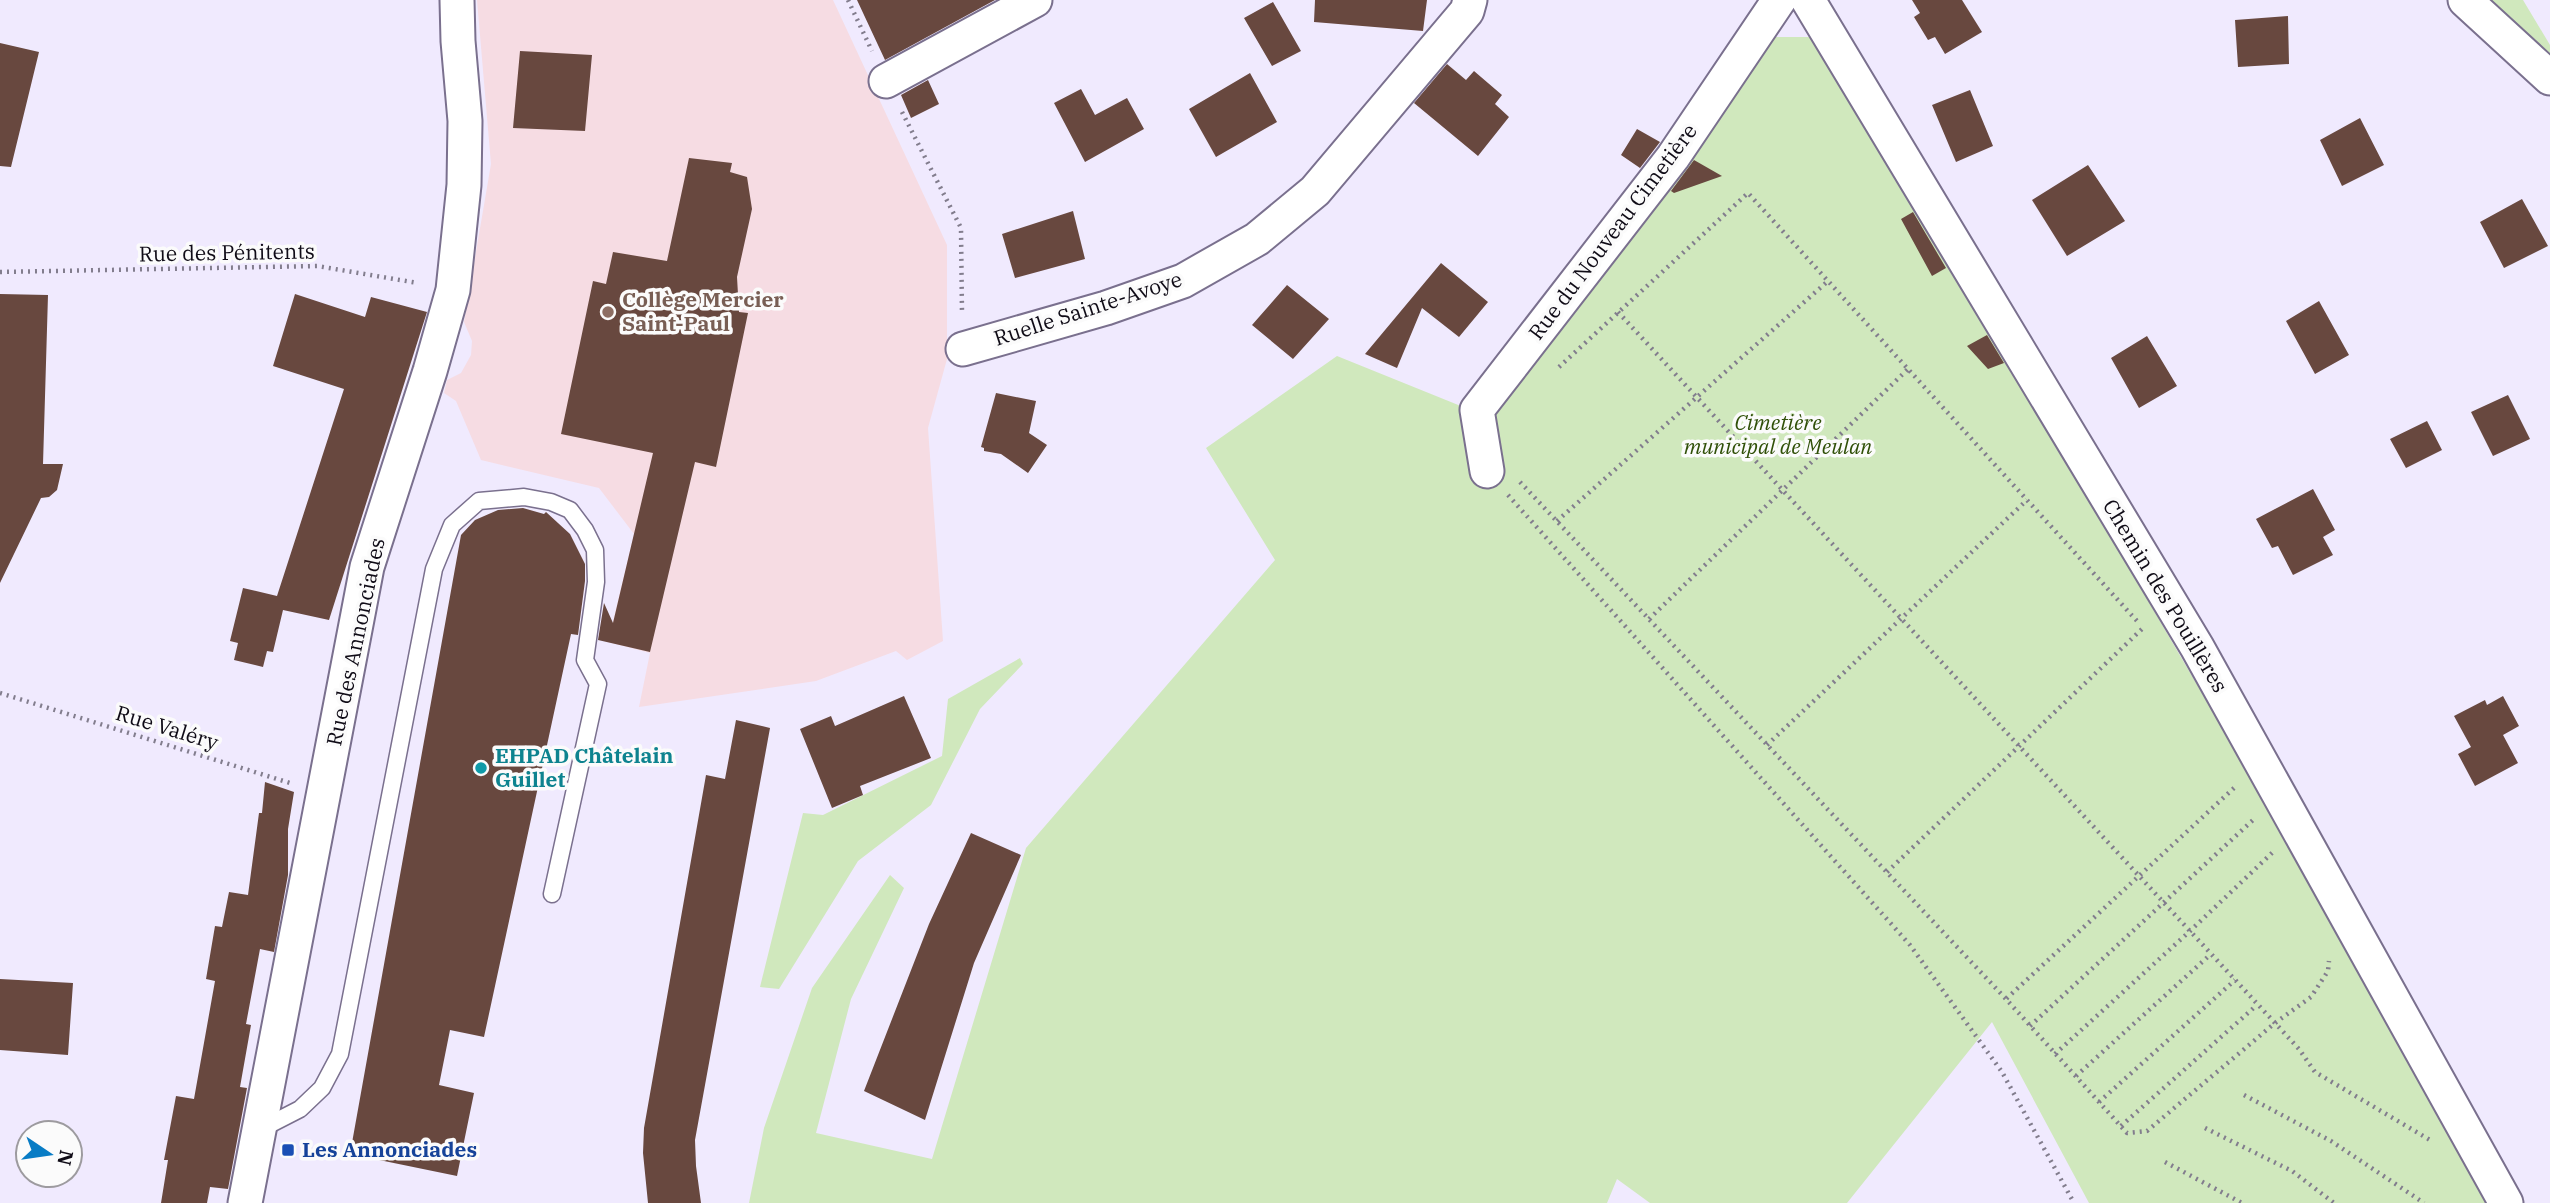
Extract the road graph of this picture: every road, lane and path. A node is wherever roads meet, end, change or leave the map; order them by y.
1 (457, 0) edge
2 (848, 0) edge
3 (1035, 0) edge
4 (1470, 0) edge
5 (1779, 0) edge
6 (1808, 0) edge
7 (2465, 0) edge
8 (2550, 78) edge
9 (886, 80) junction
10 (0, 272) edge
11 (1828, 281) junction
12 (453, 290) junction
13 (1618, 312) junction
14 (962, 349) joint
15 (1908, 369) junction
16 (1549, 375) dead end
17 (1697, 397) junction
18 (1500, 473) junction
19 (1783, 490) junction
20 (2027, 500) junction
21 (1557, 522) junction
22 (1649, 619) junction
23 (1902, 619) junction
24 (2143, 628) junction
25 (2150, 639) dead end
26 (0, 694) edge
27 (1767, 745) junction
28 (2019, 747) junction
29 (325, 793) junction
30 (2244, 796) dead end
31 (2263, 828) dead end
32 (2283, 860) dead end
33 (1887, 872) junction
34 (2139, 876) junction
35 (552, 894) dead end
36 (2164, 903) junction
37 (2190, 931) junction
38 (2331, 950) dead end
39 (2211, 954) junction
40 (2235, 980) junction
41 (2006, 999) junction
42 (2258, 1005) junction
43 (2275, 1023) junction
44 (2030, 1026) junction
45 (2055, 1054) junction
46 (2076, 1076) junction
47 (2244, 1096) dead end
48 (2099, 1102) junction
49 (2121, 1126) junction
50 (2205, 1128) dead end
51 (259, 1130) junction
52 (2441, 1147) dead end
53 (2165, 1162) dead end
54 (246, 1203) edge
55 (2074, 1203) edge
56 (2242, 1203) edge
57 (2334, 1203) edge
58 (2424, 1203) edge
59 (2505, 1203) edge

1 - 12 street, Rue des Annonciades
2 - 9 path, Ruelle Sainte-Avoye
3 - 9 street
4 - 14 street, Ruelle Sainte-Avoye
5 - 18 street, Rue du Nouveau Cimetière
6 - 59 street, Chemin des Pouillères
7 - 8 street
9 - 14 path, Ruelle Sainte-Avoye
10 - 12 path, Rue des Pénitents
11 - 13 path
11 - 15 path
11 - 17 path
12 - 29 street, Rue des Annonciades
13 - 16 path
13 - 17 path
15 - 19 path
15 - 20 path
17 - 19 path
17 - 21 path
18 - 21 path
18 - 55 path
19 - 22 path
19 - 23 path
20 - 23 path
20 - 24 path
21 - 22 path
22 - 27 path
23 - 27 path
23 - 28 path
24 - 25 path
24 - 28 path
26 - 29 path, Rue Valéry
27 - 33 path
28 - 33 path
28 - 34 path
29 - 51 street, Rue des Annonciades
30 - 34 path
31 - 36 path
32 - 37 path
33 - 41 path
34 - 36 path
34 - 41 path
35 - 51 lane
36 - 37 path
36 - 44 path
37 - 39 path
37 - 45 path
38 - 43 path
39 - 40 path
39 - 46 path
40 - 42 path
40 - 48 path
41 - 44 path
42 - 43 path
42 - 49 path
43 - 49 path
43 - 52 path
44 - 45 path
45 - 46 path
46 - 48 path
47 - 58 path
48 - 49 path
50 - 57 path
51 - 54 street, Rue des Annonciades
53 - 56 path

